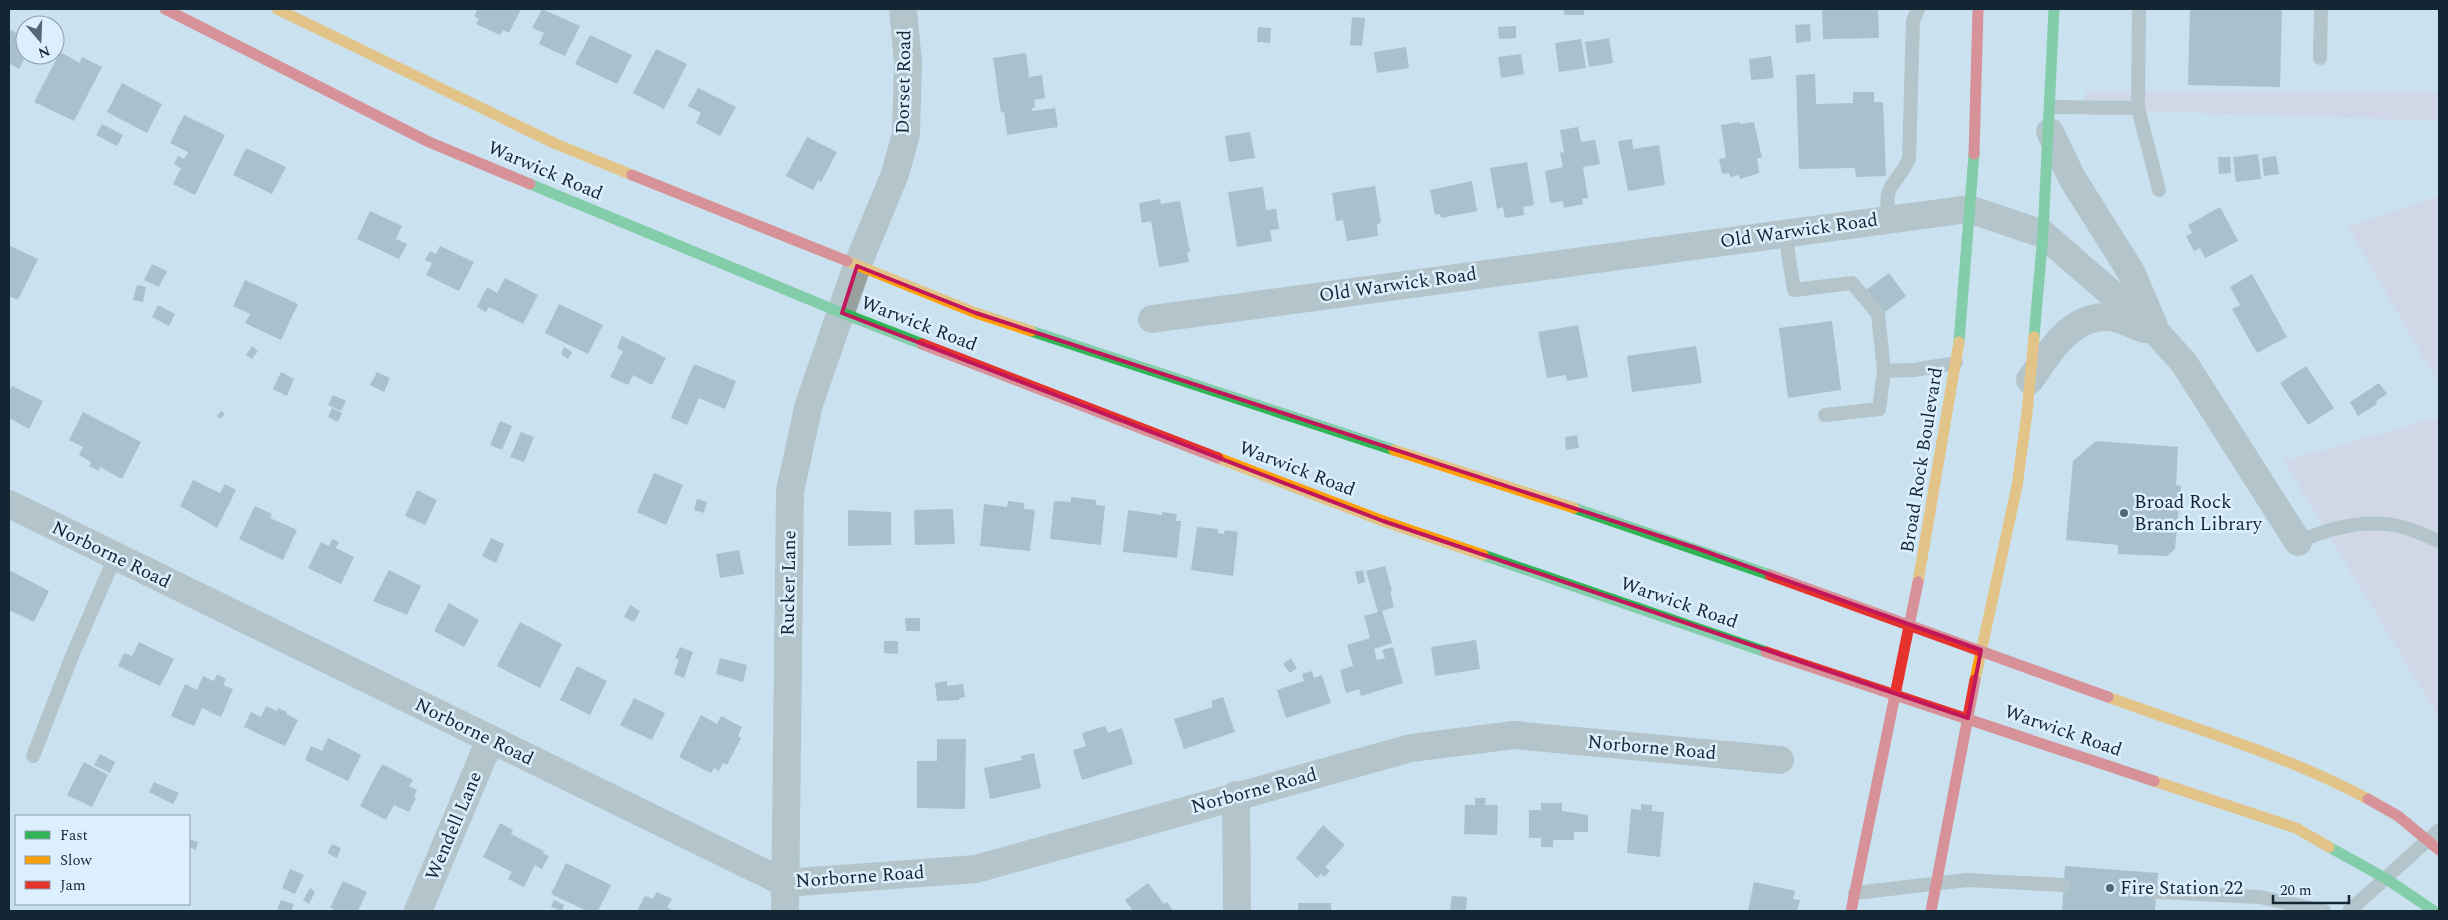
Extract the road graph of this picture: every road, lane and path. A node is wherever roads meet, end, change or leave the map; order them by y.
1 (166, 9) edge
2 (278, 9) edge
3 (902, 9) edge
4 (1918, 9) edge
5 (1978, 9) edge
6 (2054, 9) edge
7 (2139, 9) edge
8 (2321, 9) edge
9 (2320, 58) dead end
10 (2138, 108) junction
11 (2050, 120) junction
12 (2159, 190) dead end
13 (1969, 209) junction
14 (1889, 219) junction
15 (1785, 233) junction
16 (2043, 234) junction
17 (857, 266) junction
18 (842, 313) junction
19 (1152, 319) dead end
20 (2158, 334) junction
21 (1956, 363) junction
22 (1884, 371) junction
23 (2030, 380) junction
24 (1825, 415) dead end
25 (9, 504) edge
26 (2439, 541) edge
27 (2298, 542) joint
28 (114, 557) junction
29 (1910, 624) junction
30 (1981, 650) junction
31 (1896, 696) junction
32 (1968, 718) junction
33 (490, 740) junction
34 (33, 756) dead end
35 (1780, 760) dead end
36 (1236, 795) junction
37 (2439, 830) edge
38 (2427, 840) junction
39 (2439, 850) edge
40 (2385, 878) junction
41 (1936, 882) junction
42 (785, 883) junction
43 (2064, 885) dead end
44 (2157, 892) dead end
45 (1855, 893) junction
46 (418, 911) edge
47 (785, 911) edge
48 (1237, 911) edge
49 (1851, 911) edge
50 (1931, 911) edge
51 (2324, 911) edge
52 (2349, 911) edge
53 (2434, 911) edge

1 - 18 main road, Warwick Road
2 - 17 main road, Warwick Road
3 - 17 street, Dorset Road
4 - 14 lane
5 - 13 main road, Broad Rock Boulevard
6 - 11 main road
7 - 10 lane
8 - 9 lane
10 - 11 lane
10 - 12 lane
11 - 16 main road
11 - 20 street
13 - 14 street, Old Warwick Road
13 - 16 street, Old Warwick Road
13 - 21 main road, Broad Rock Boulevard
14 - 15 street, Old Warwick Road
15 - 19 street, Old Warwick Road
15 - 22 lane
16 - 20 street, Old Warwick Road
16 - 23 main road
17 - 18 street, Rucker Lane
17 - 29 main road, Warwick Road
18 - 31 main road, Warwick Road
18 - 42 street, Rucker Lane
20 - 23 street
20 - 27 street, Old Warwick Road
21 - 22 lane
21 - 29 main road, Broad Rock Boulevard
22 - 24 lane
23 - 30 main road
25 - 28 street, Norborne Road
26 - 27 lane
28 - 33 street, Norborne Road
28 - 34 lane
29 - 30 main road, Warwick Road
29 - 31 main road, Broad Rock Boulevard
30 - 32 main road
30 - 38 main road, Warwick Road
31 - 32 main road, Warwick Road
31 - 45 main road, Broad Rock Boulevard
32 - 40 main road, Warwick Road
32 - 41 main road
33 - 42 street, Norborne Road
33 - 46 street, Wendell Lane
35 - 36 street, Norborne Road
36 - 42 street, Norborne Road
36 - 48 street
37 - 38 lane
38 - 39 main road, Warwick Road
38 - 40 lane
40 - 52 lane
40 - 53 main road, Warwick Road
41 - 43 lane
41 - 45 lane
41 - 50 main road
42 - 47 street, Rucker Lane
44 - 51 lane
45 - 49 main road, Broad Rock Boulevard

